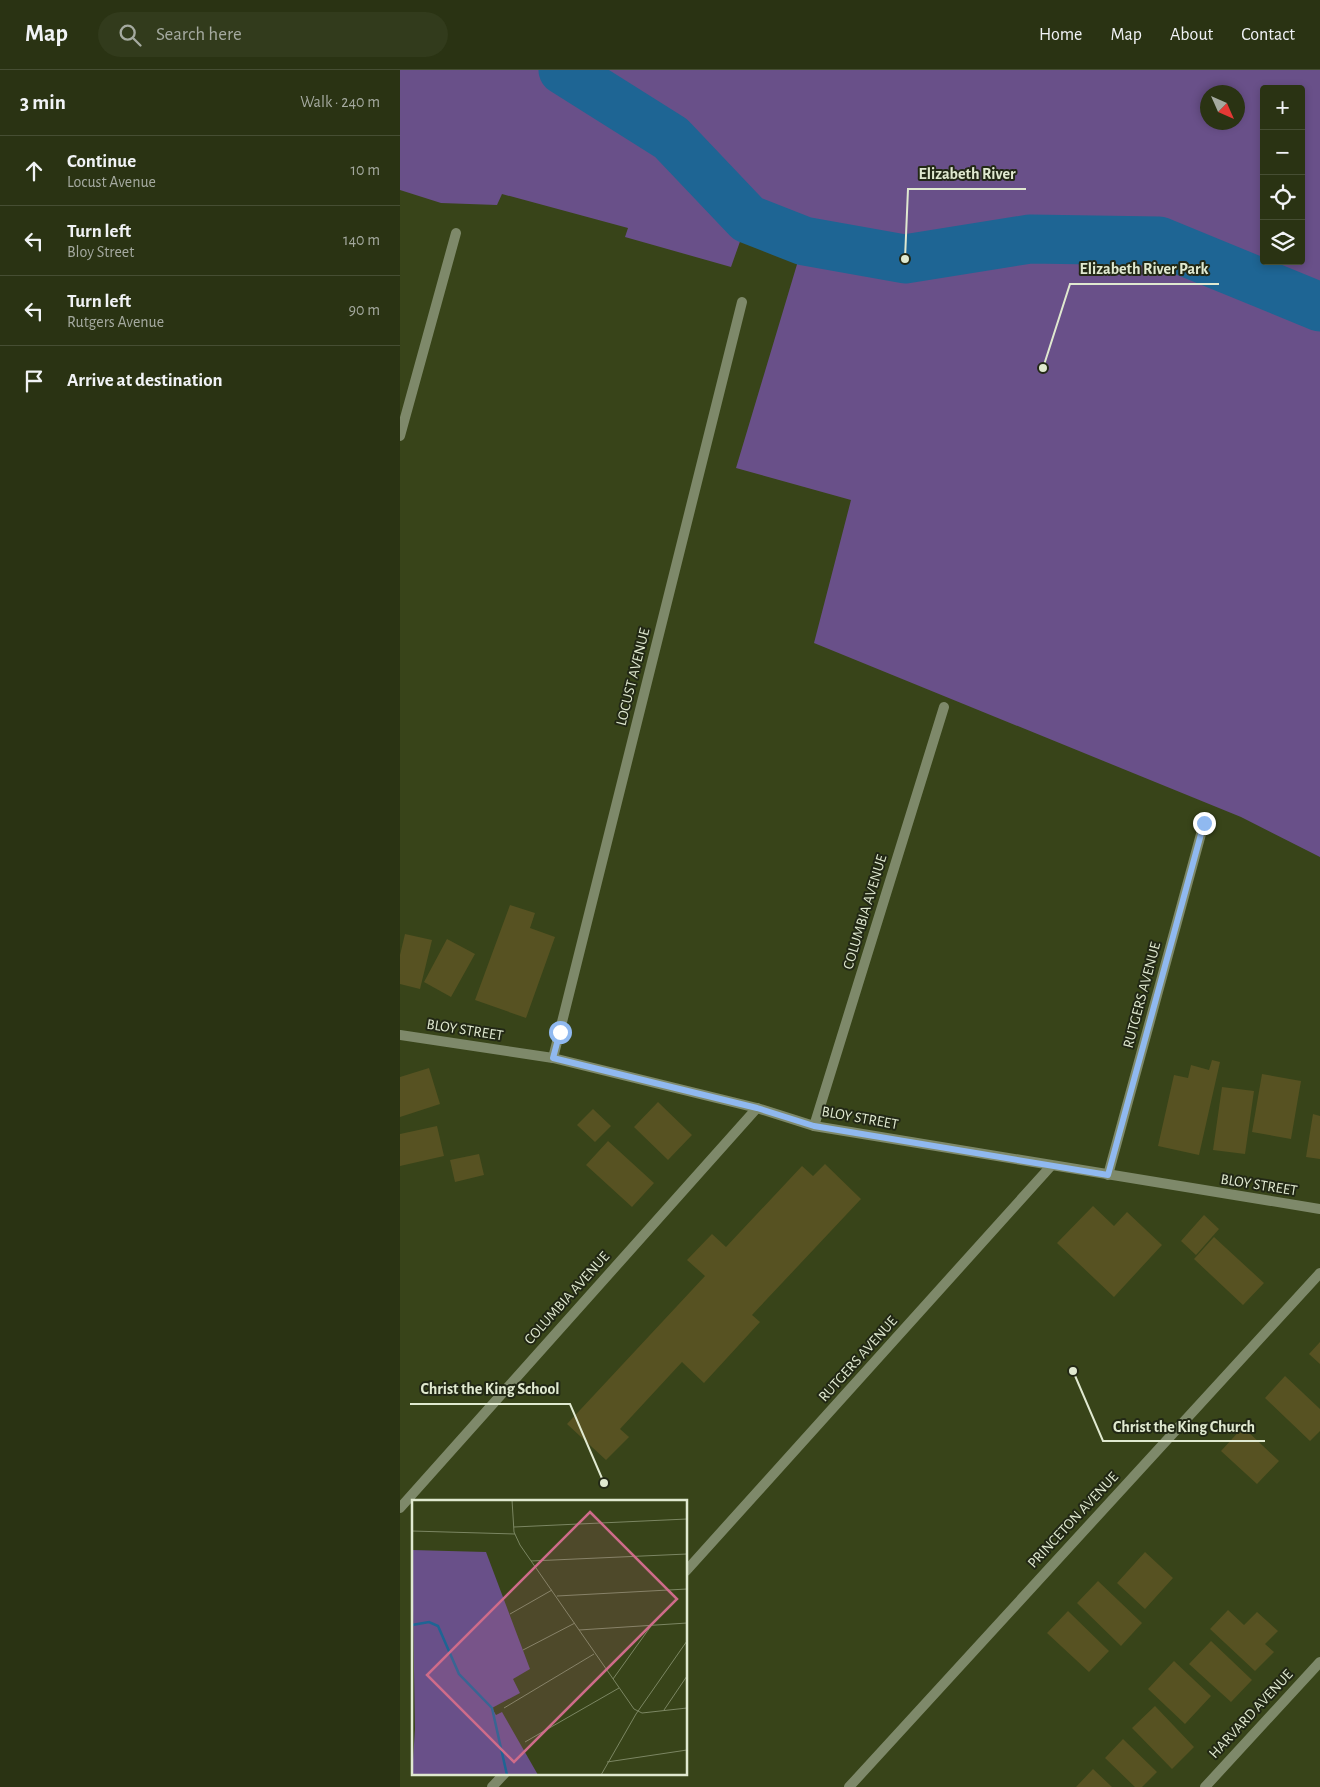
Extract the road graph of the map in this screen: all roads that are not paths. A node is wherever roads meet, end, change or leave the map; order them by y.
1 (456, 233) dead end
2 (742, 302) dead end
3 (400, 436) edge
4 (944, 707) dead end
5 (1204, 823) dead end
6 (400, 1035) edge
7 (553, 1058) junction
8 (757, 1108) junction
9 (814, 1126) junction
10 (1051, 1166) junction
11 (1108, 1175) junction
12 (1320, 1209) edge
13 (1320, 1273) edge
14 (400, 1508) edge
15 (688, 1570) edge
16 (1320, 1662) edge
17 (504, 1774) edge
18 (492, 1787) edge
19 (849, 1787) edge
20 (1204, 1787) edge

1 - 3 street
2 - 7 street, LOCUST AVENUE
4 - 9 street, COLUMBIA AVENUE
5 - 11 street, RUTGERS AVENUE
6 - 7 street, BLOY STREET
7 - 8 street, BLOY STREET
8 - 9 street, BLOY STREET
8 - 14 street, COLUMBIA AVENUE
9 - 10 street, BLOY STREET
10 - 11 street, BLOY STREET
10 - 15 street, RUTGERS AVENUE
11 - 12 street, BLOY STREET
13 - 19 street, PRINCETON AVENUE
16 - 20 street, HARVARD AVENUE
17 - 18 street

